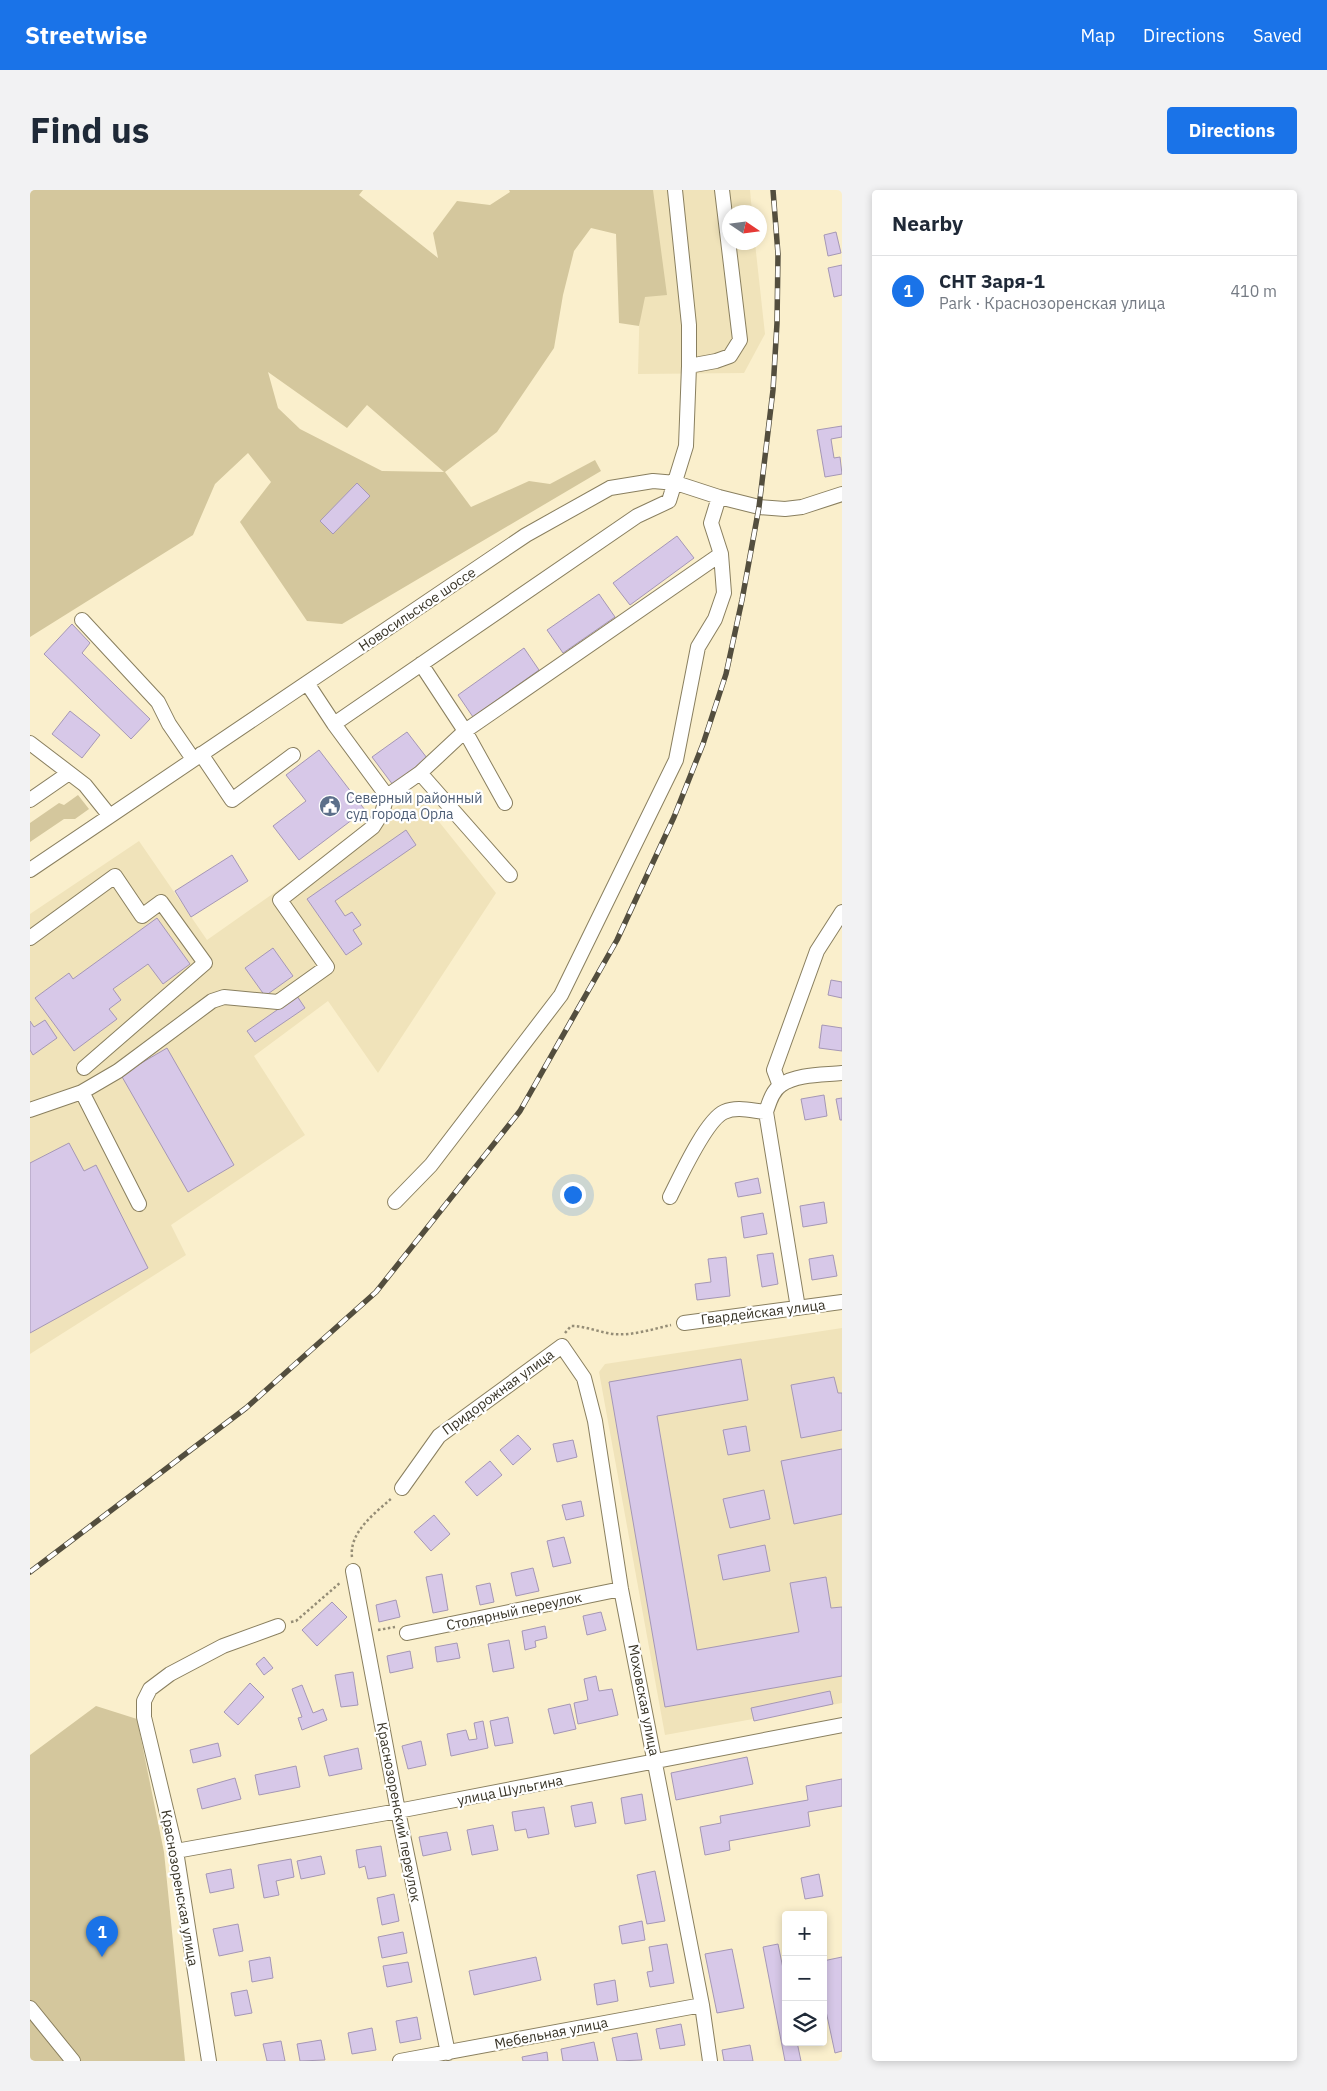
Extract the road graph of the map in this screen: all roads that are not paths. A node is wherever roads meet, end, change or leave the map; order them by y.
1 (675, 190) edge
2 (722, 190) edge
3 (689, 366) junction
4 (676, 483) junction
5 (842, 494) edge
6 (719, 497) junction
7 (721, 554) junction
8 (82, 620) dead end
9 (421, 664) junction
10 (307, 683) junction
11 (334, 724) junction
12 (465, 731) junction
13 (30, 743) edge
14 (293, 755) dead end
15 (197, 757) junction
16 (69, 773) junction
17 (420, 773) junction
18 (387, 796) junction
19 (30, 800) edge
20 (505, 803) dead end
21 (109, 815) junction
22 (30, 870) edge
23 (510, 875) dead end
24 (842, 912) edge
25 (30, 938) edge
26 (84, 1068) dead end
27 (842, 1072) edge
28 (780, 1086) junction
29 (82, 1092) junction
30 (30, 1110) edge
31 (766, 1112) junction
32 (670, 1197) dead end
33 (395, 1202) dead end
34 (140, 1204) dead end
35 (842, 1302) edge
36 (798, 1308) junction
37 (684, 1323) road end
38 (562, 1346) joint
39 (402, 1488) dead end
40 (353, 1571) dead end
41 (621, 1588) junction
42 (278, 1626) dead end
43 (407, 1633) road end
44 (842, 1725) edge
45 (656, 1761) junction
46 (398, 1811) junction
47 (176, 1851) junction
48 (702, 2004) junction
49 (30, 2008) edge
50 (448, 2053) junction
51 (73, 2061) edge
52 (209, 2061) edge
53 (400, 2061) edge
54 (710, 2061) edge

1 - 3 street
2 - 3 street
3 - 4 street
4 - 6 street, Новосильское шоссе
4 - 9 street
4 - 10 street, Новосильское шоссе
5 - 6 street, Новосильское шоссе
6 - 7 street
7 - 12 street
7 - 33 street
8 - 15 street
9 - 11 street
9 - 12 street
10 - 11 street
10 - 15 street, Новосильское шоссе
11 - 18 street
12 - 17 street
12 - 20 street
13 - 16 street
14 - 15 street
15 - 21 street, Новосильское шоссе
16 - 19 street
16 - 21 street
17 - 18 street
17 - 23 street
18 - 29 street
21 - 22 street, Новосильское шоссе
24 - 28 street
25 - 26 street
27 - 28 street
28 - 31 street
29 - 30 street
29 - 34 street
31 - 32 street
31 - 36 street
35 - 36 street, Гвардейская улица
36 - 37 street, Гвардейская улица
38 - 39 street, Придорожная улица
38 - 41 street, Моховская улица
40 - 46 street, Краснозоренский переулок
41 - 43 street, Столярный переулок
41 - 45 street, Моховская улица
42 - 47 street, Краснозоренская улица
44 - 45 street, улица Шульгина
45 - 46 street, улица Шульгина
45 - 48 street, Моховская улица
46 - 47 street, улица Шульгина
46 - 50 street, Краснозоренский переулок
47 - 52 street, Краснозоренская улица
48 - 50 street, Мебельная улица
48 - 54 street, Моховская улица
49 - 51 street
50 - 53 street, Мебельная улица

